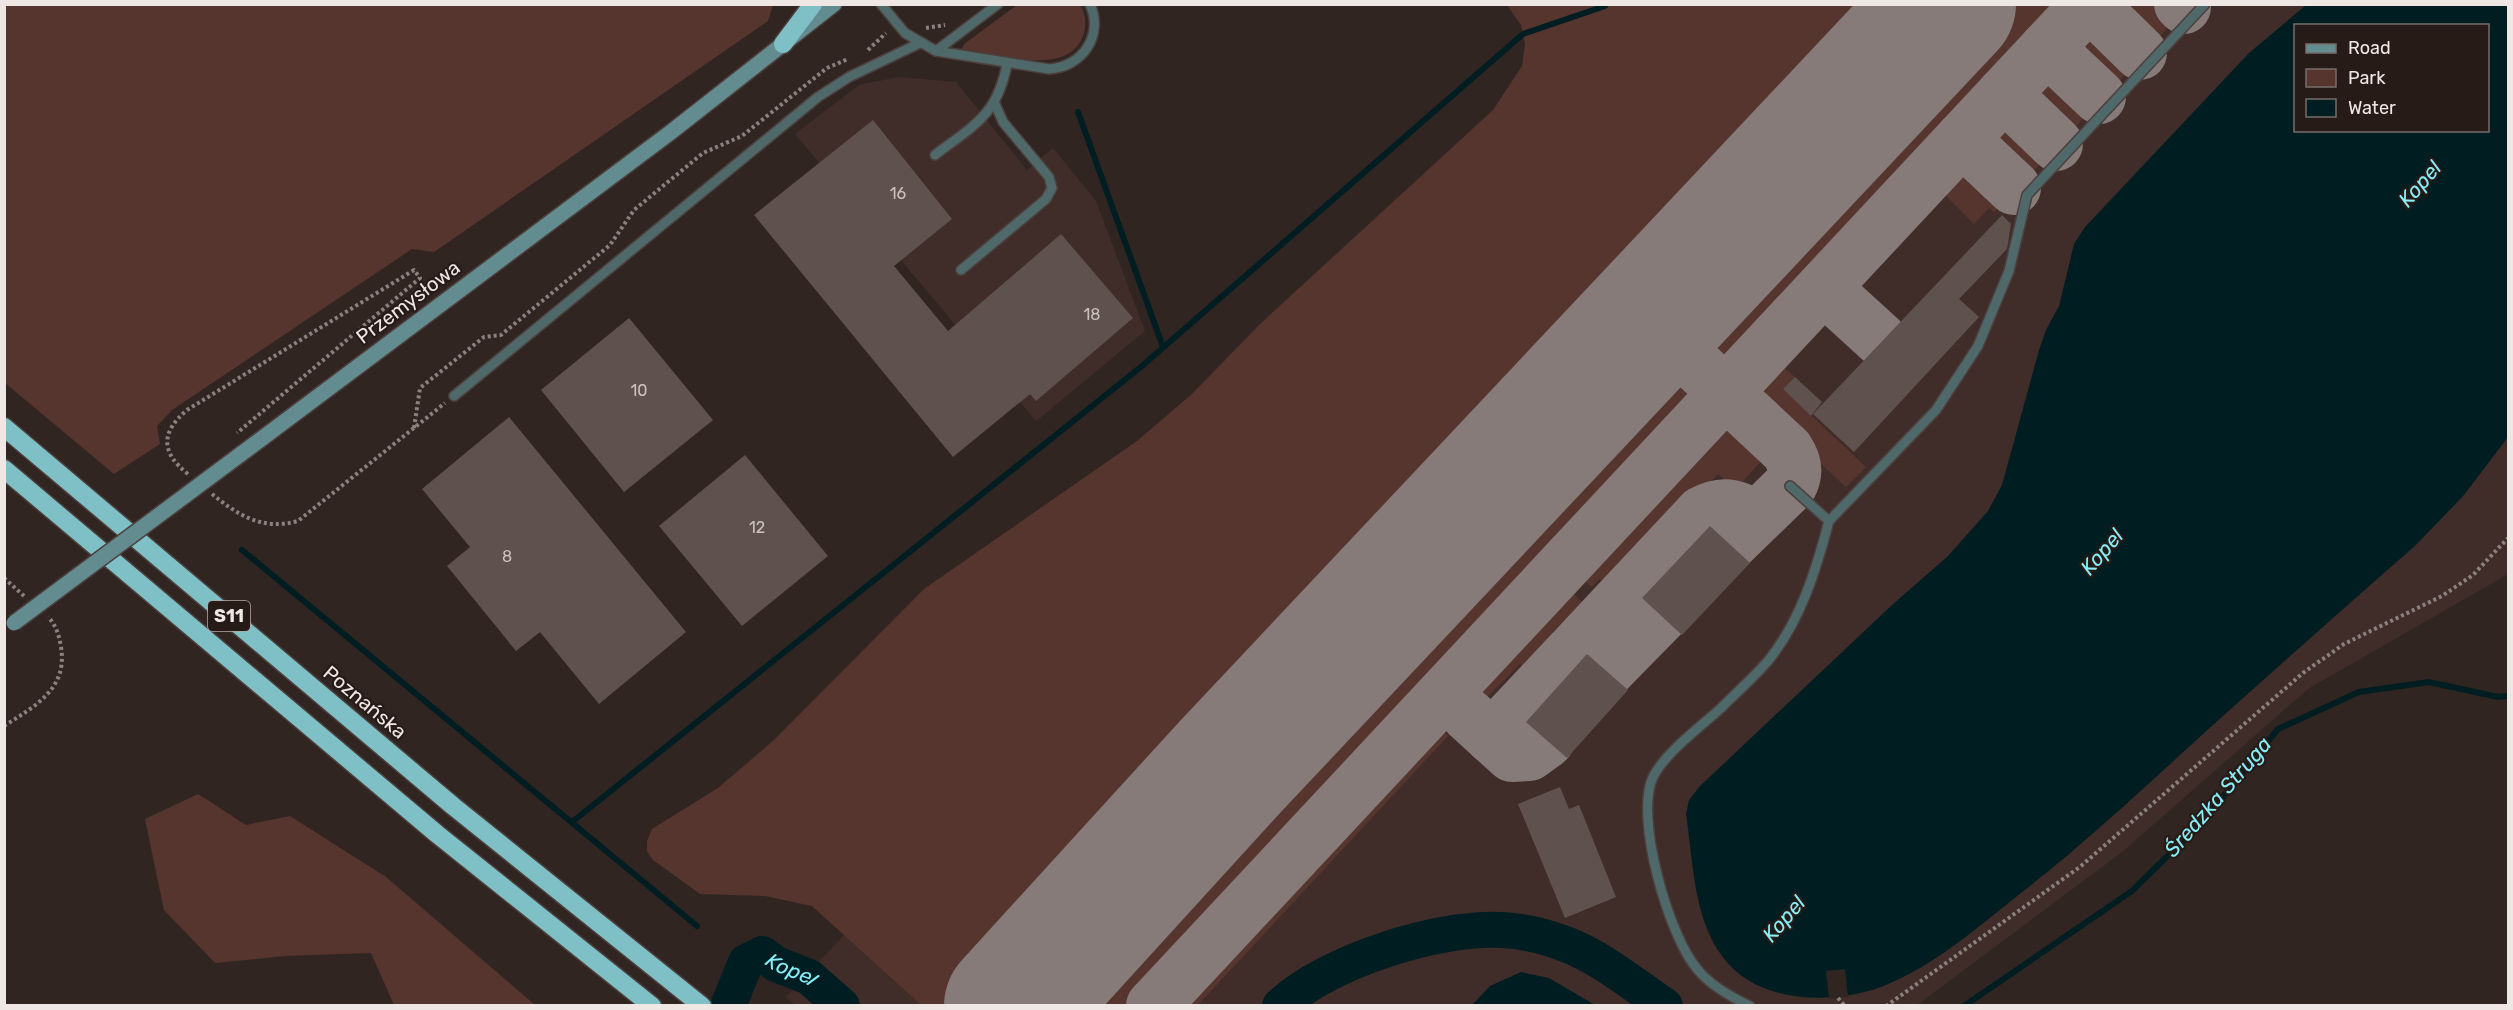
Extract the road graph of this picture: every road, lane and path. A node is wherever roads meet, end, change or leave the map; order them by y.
1 (813, 4) edge
2 (834, 4) edge
3 (881, 4) edge
4 (998, 4) edge
5 (1090, 4) edge
6 (2205, 4) edge
7 (951, 23) dead end
8 (922, 27) dead end
9 (887, 33) dead end
10 (920, 43) junction
11 (783, 44) junction
12 (936, 51) junction
13 (864, 53) dead end
14 (855, 57) dead end
15 (1007, 64) junction
16 (995, 104) junction
17 (935, 155) dead end
18 (961, 270) dead end
19 (454, 396) dead end
20 (4, 427) edge
21 (414, 428) dead end
22 (4, 469) edge
23 (1790, 486) dead end
24 (1829, 521) junction
25 (2508, 538) edge
26 (4, 578) edge
27 (27, 599) dead end
28 (43, 612) dead end
29 (9, 627) edge
30 (4, 726) edge
31 (1838, 998) dead end
32 (696, 1001) edge
33 (652, 1005) edge
34 (1750, 1005) edge
35 (1845, 1005) edge
36 (1886, 1005) edge

1 - 11 highway
2 - 11 street, Przemysłowa
3 - 10 lane
4 - 12 lane
5 - 15 lane
6 - 24 lane
7 - 8 path
9 - 13 path
10 - 12 lane
10 - 19 lane
11 - 29 street, Przemysłowa, bridge
12 - 15 lane
14 - 21 path
15 - 16 lane
16 - 17 lane
16 - 18 lane
20 - 32 highway, Poznańska / S11
22 - 33 highway, S11
23 - 24 lane
24 - 34 lane
25 - 36 path
26 - 27 path
28 - 30 path
31 - 35 path

